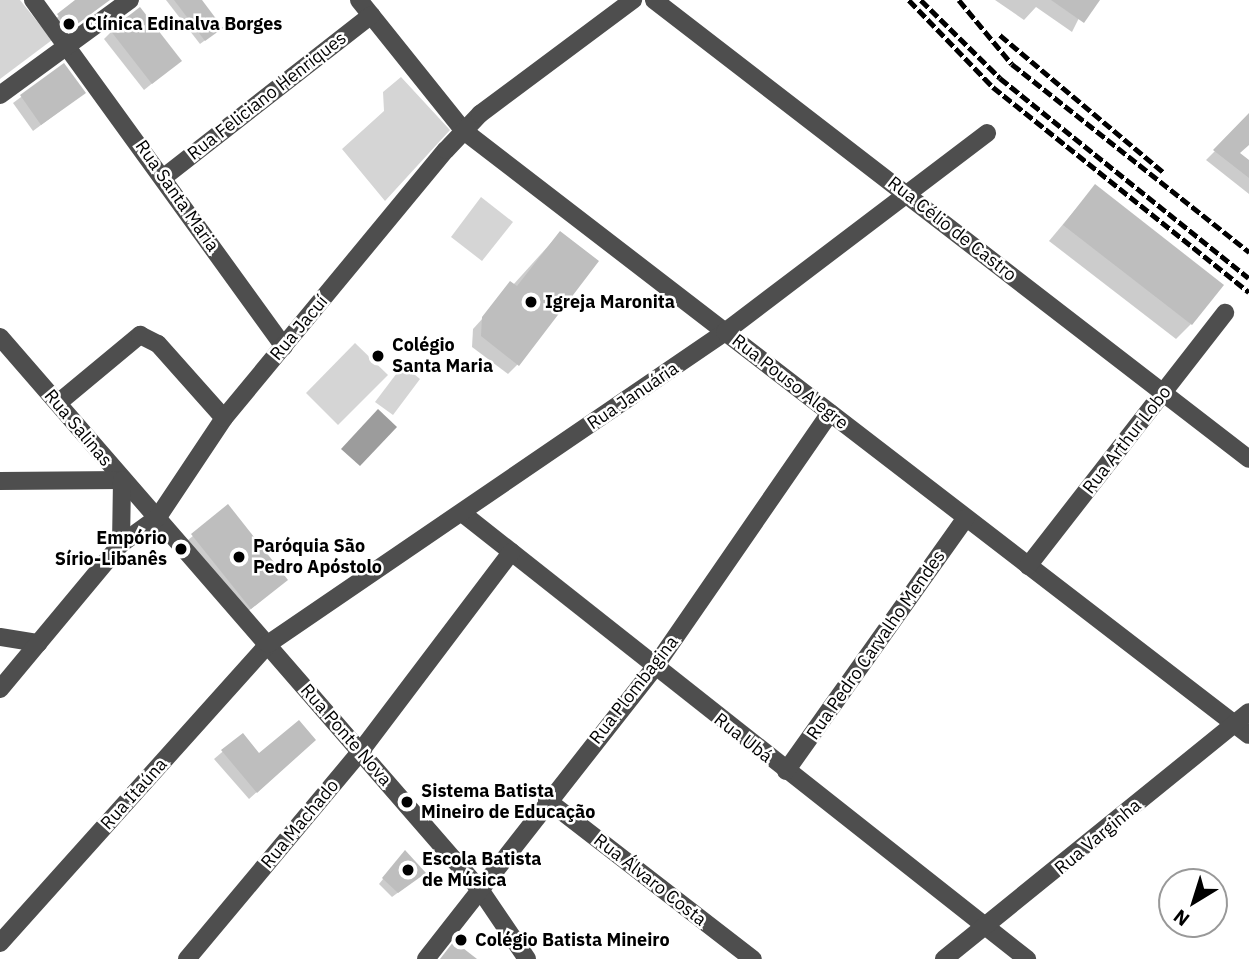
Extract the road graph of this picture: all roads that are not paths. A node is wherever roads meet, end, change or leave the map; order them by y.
1 (33, 0) edge
2 (130, 0) edge
3 (359, 0) edge
4 (634, 0) edge
5 (654, 0) edge
6 (371, 15) junction
7 (69, 46) junction
8 (0, 95) edge
9 (464, 131) junction
10 (987, 133) dead end
11 (164, 177) junction
12 (906, 194) junction
13 (1225, 313) dead end
14 (726, 332) junction
15 (0, 337) edge
16 (284, 347) junction
17 (1163, 394) junction
18 (58, 402) junction
19 (830, 413) junction
20 (223, 418) junction
21 (1249, 459) edge
22 (0, 481) edge
23 (122, 481) junction
24 (462, 513) junction
25 (158, 517) junction
26 (966, 518) junction
27 (121, 544) junction
28 (511, 552) junction
29 (1028, 566) junction
30 (0, 637) edge
31 (38, 643) junction
32 (268, 644) junction
33 (654, 668) junction
34 (0, 689) edge
35 (1249, 712) edge
36 (1242, 729) edge
37 (360, 752) junction
38 (786, 771) junction
39 (547, 800) junction
40 (481, 891) junction
41 (987, 928) junction
42 (0, 943) edge
43 (187, 959) edge
44 (426, 959) edge
45 (527, 959) edge
46 (753, 959) edge
47 (944, 959) edge
48 (1027, 959) edge

1 - 7 street, Rua Santa Maria
2 - 7 street
3 - 6 street, Rua Pouso Alegre
4 - 9 street, Rua Jacuí
5 - 12 street, Rua Célio de Castro
6 - 9 street, Rua Pouso Alegre
6 - 11 street, Rua Feliciano Henriques
7 - 8 street
7 - 11 street, Rua Santa Maria
9 - 14 street, Rua Pouso Alegre
9 - 16 street, Rua Jacuí
10 - 12 street, Rua Januária
11 - 16 street, Rua Santa Maria
12 - 14 street, Rua Januária
12 - 17 street, Rua Célio de Castro
13 - 17 street, Rua Arthur Lobo
14 - 19 street, Rua Pouso Alegre
14 - 24 street, Rua Januária
15 - 18 street, Rua Salinas
16 - 20 street, Rua Jacuí
17 - 21 street, Rua Célio de Castro
17 - 29 street, Rua Arthur Lobo
18 - 20 street
18 - 23 street, Rua Salinas
19 - 26 street, Rua Pouso Alegre
19 - 33 street, Rua Plombagina
20 - 25 street, Rua Jacuí
22 - 23 street
23 - 25 street, Rua Salinas
23 - 27 street
24 - 28 street, Rua Ubá
24 - 32 street, Rua Januária
25 - 27 street, Rua Jacuí
25 - 32 street, Rua Ponte Nova
26 - 29 street, Rua Pouso Alegre
26 - 38 street, Rua Pedro Carvalho Mendes
27 - 31 street, Rua Jacuí
28 - 33 street, Rua Ubá
28 - 37 street, Rua Machado
29 - 36 street, Rua Pouso Alegre
30 - 31 street
31 - 34 street, Rua Jacuí
32 - 37 street, Rua Ponte Nova
32 - 42 street, Rua Itaúna
33 - 38 street, Rua Ubá
33 - 39 street, Rua Plombagina
35 - 36 street, Rua Varginha
36 - 41 street, Rua Varginha
37 - 40 street, Rua Ponte Nova
37 - 43 street, Rua Machado
38 - 41 street, Rua Ubá
39 - 40 street, Rua Plombagina
39 - 46 street, Rua Álvaro Costa
40 - 44 street, Rua Plombagina
40 - 45 street, Rua Ponte Nova
41 - 47 street, Rua Varginha
41 - 48 street, Rua Ubá

